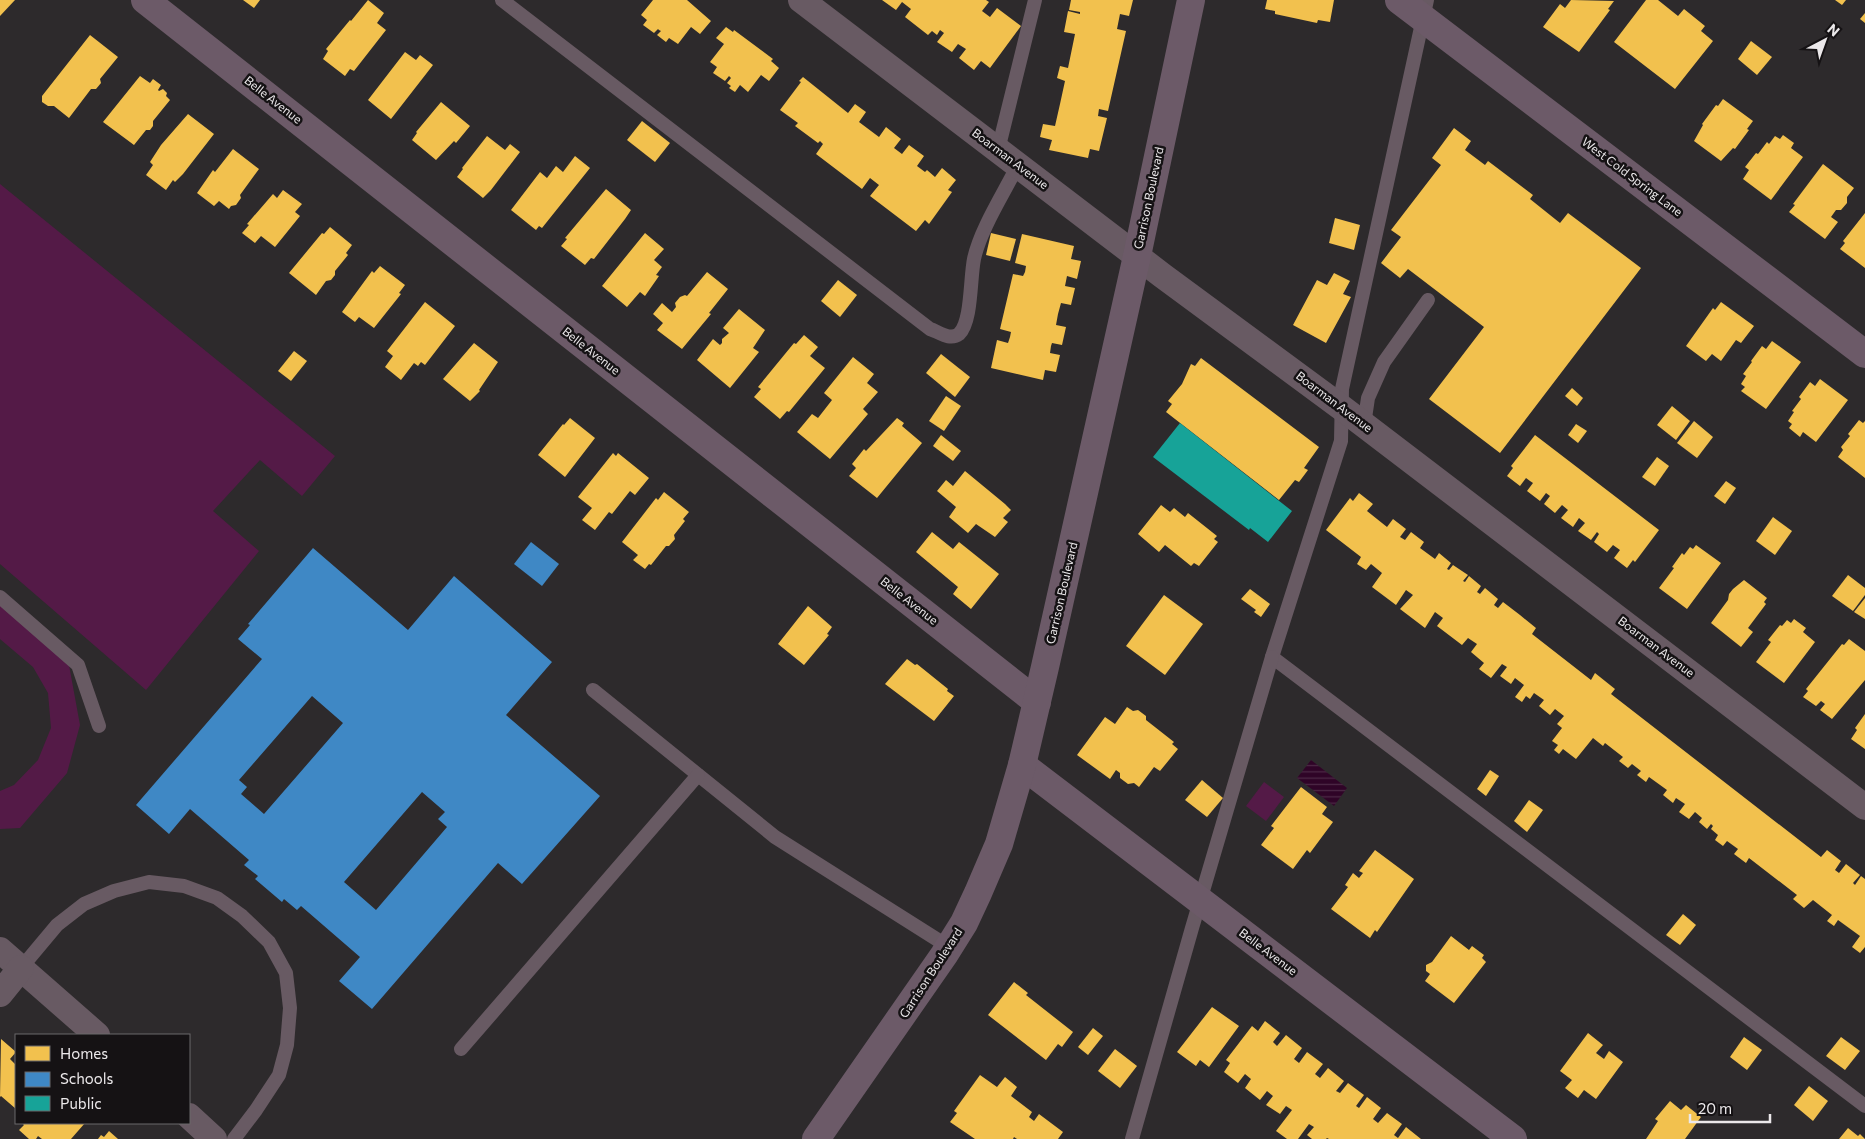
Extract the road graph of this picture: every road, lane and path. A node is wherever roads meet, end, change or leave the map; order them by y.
1 (145, 0) edge
2 (502, 0) edge
3 (801, 0) edge
4 (1035, 0) edge
5 (1191, 0) edge
6 (1398, 0) edge
7 (1425, 9) edge
8 (1008, 158) junction
9 (1137, 256) junction
10 (1428, 300) dead end
11 (1865, 354) edge
12 (1342, 408) junction
13 (1364, 425) junction
14 (0, 597) edge
15 (1272, 657) junction
16 (593, 690) dead end
17 (1037, 702) junction
18 (99, 726) dead end
19 (1022, 765) junction
20 (698, 775) junction
21 (1865, 806) edge
22 (1200, 900) junction
23 (949, 947) junction
24 (0, 950) edge
25 (21, 968) junction
26 (0, 994) edge
27 (96, 1034) edge
28 (460, 1049) dead end
29 (1865, 1106) edge
30 (190, 1117) edge
31 (214, 1139) edge
32 (234, 1139) edge
33 (816, 1139) edge
34 (1132, 1139) edge
35 (1513, 1139) edge

1 - 17 main road, Belle Avenue
2 - 8 lane
3 - 8 street, Boarman Avenue
4 - 8 lane
5 - 9 main road, Garrison Boulevard
6 - 7 main road, West Cold Spring Lane
7 - 11 main road, West Cold Spring Lane
7 - 12 lane
8 - 9 street, Boarman Avenue
9 - 12 street, Boarman Avenue
9 - 17 main road, Garrison Boulevard
10 - 13 lane
12 - 13 street, Boarman Avenue
12 - 15 lane
13 - 21 street, Boarman Avenue
14 - 18 lane
15 - 22 lane
15 - 29 lane
16 - 20 lane
17 - 19 main road, Garrison Boulevard
19 - 22 main road, Belle Avenue
19 - 23 main road, Garrison Boulevard
20 - 23 lane
20 - 28 lane
22 - 34 lane
22 - 35 main road, Belle Avenue
23 - 33 main road, Garrison Boulevard
24 - 25 street
25 - 26 street
25 - 27 street
25 - 32 lane
30 - 31 street

